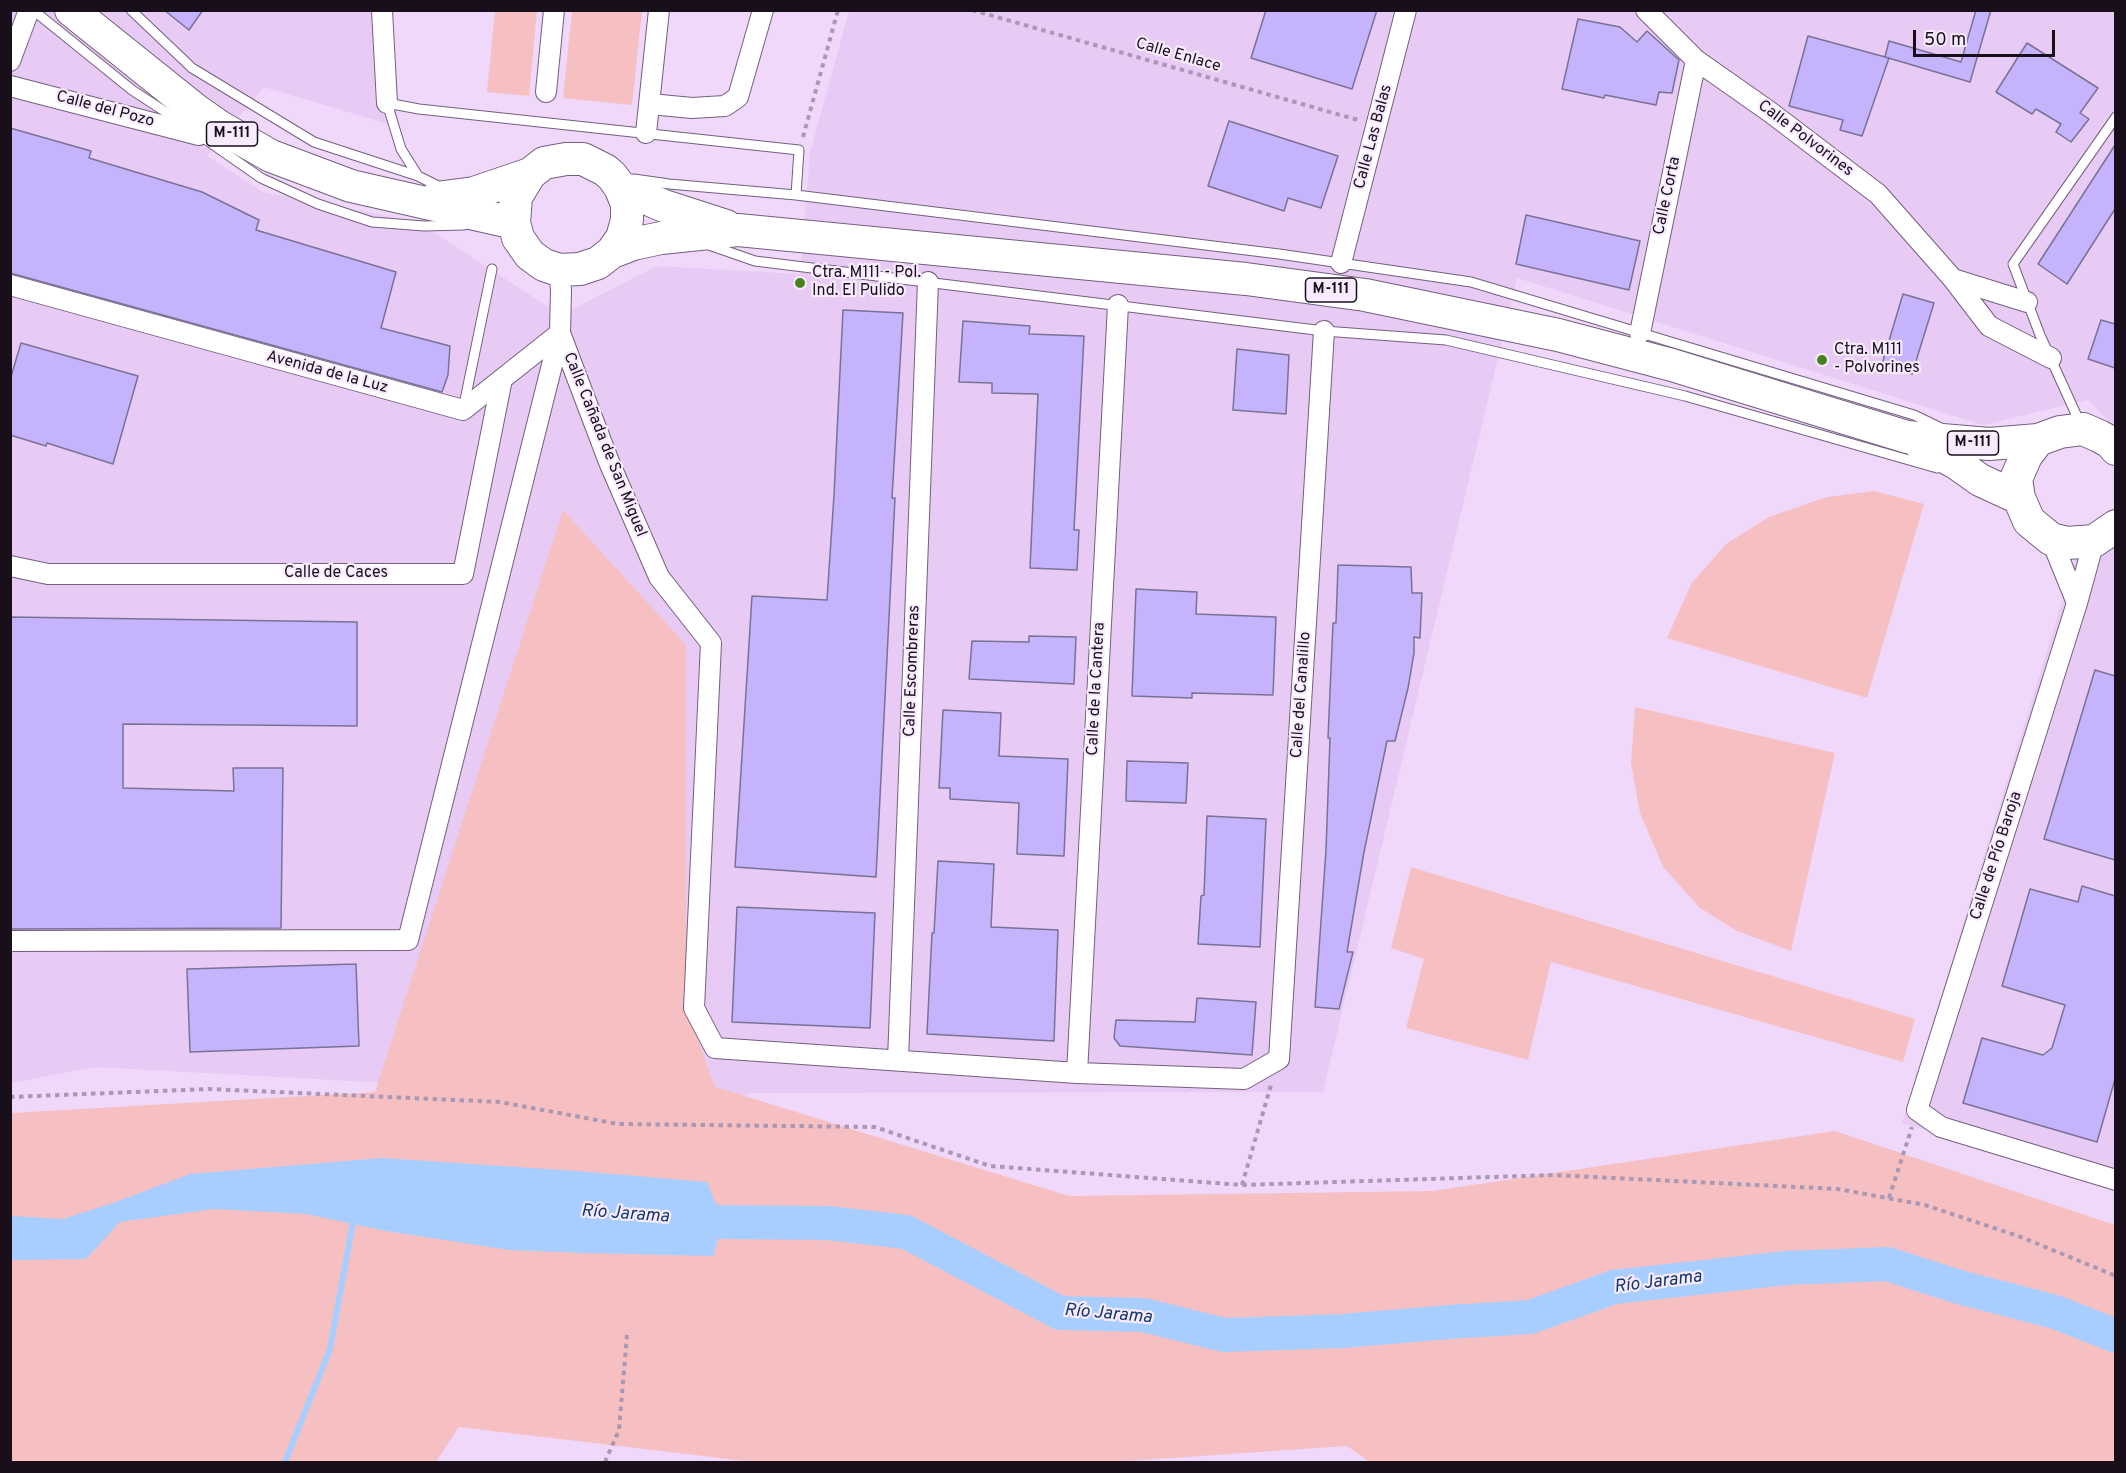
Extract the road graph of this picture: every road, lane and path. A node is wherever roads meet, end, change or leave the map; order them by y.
1 (31, 10) edge
2 (71, 10) edge
3 (131, 10) edge
4 (381, 10) edge
5 (554, 10) edge
6 (659, 10) edge
7 (763, 10) edge
8 (838, 10) edge
9 (972, 10) edge
10 (1406, 10) edge
11 (1646, 10) edge
12 (1696, 60) junction
13 (10, 61) edge
14 (10, 86) edge
15 (546, 92) dead end
16 (387, 103) junction
17 (650, 104) junction
18 (2115, 117) edge
19 (1376, 126) junction
20 (646, 133) junction
21 (199, 135) junction
22 (799, 150) junction
23 (530, 174) junction
24 (616, 182) junction
25 (420, 188) junction
26 (795, 195) junction
27 (477, 225) dead end
28 (738, 230) junction
29 (512, 231) junction
30 (678, 235) junction
31 (612, 252) junction
32 (1341, 263) junction
33 (492, 269) dead end
34 (560, 270) junction
35 (1953, 279) junction
36 (928, 282) junction
37 (10, 285) edge
38 (2027, 302) junction
39 (1118, 305) junction
40 (1324, 331) junction
41 (560, 333) junction
42 (1640, 333) junction
43 (2052, 358) junction
44 (502, 379) junction
45 (463, 410) junction
46 (2083, 429) junction
47 (1907, 437) junction
48 (2038, 440) junction
49 (1973, 443) junction
50 (2115, 449) edge
51 (1980, 480) junction
52 (2019, 498) junction
53 (2110, 531) edge
54 (2051, 539) junction
55 (10, 566) edge
56 (2077, 603) junction
57 (10, 942) edge
58 (898, 1059) junction
59 (1279, 1059) junction
60 (1077, 1072) junction
61 (10, 1097) edge
62 (1917, 1110) junction
63 (2115, 1177) edge
64 (1242, 1185) junction
65 (1889, 1198) junction
66 (2115, 1276) edge
67 (627, 1335) dead end
68 (605, 1462) edge

1 - 13 street
1 - 21 lane
2 - 25 main road, M-111
3 - 25 lane
4 - 16 street
5 - 15 street
6 - 17 street
7 - 17 street
8 - 22 path
9 - 19 path, Calle Enlace
10 - 19 street, Calle Las Balas
11 - 12 street, Calle Polvorines
12 - 35 street, Calle Polvorines
12 - 42 street, Calle Corta
14 - 21 street, Calle del Pozo
16 - 20 lane
16 - 25 lane
17 - 20 street
18 - 38 lane
19 - 32 street, Calle Las Balas
20 - 22 lane
21 - 27 lane
22 - 26 lane
23 - 24 main road, M-111
23 - 25 main road, M-111
23 - 29 main road
24 - 26 lane
24 - 28 main road, M-111
24 - 31 main road
25 - 29 main road, M-111
26 - 32 lane
28 - 30 main road, M-111
28 - 47 main road, M-111
29 - 34 main road
30 - 31 main road, M-111
30 - 36 lane
31 - 34 main road, M-111
32 - 42 lane
33 - 45 lane
34 - 41 street
35 - 38 street
35 - 43 street, Calle Polvorines
36 - 39 lane
36 - 58 street, Calle Escombreras
37 - 45 street, Avenida de la Luz
38 - 43 lane
39 - 40 lane
39 - 60 street, Calle de la Cantera
40 - 51 lane
40 - 59 street, Calle del Canalillo
41 - 44 street
41 - 57 street, Calle Cañada de San Miguel
41 - 58 street, Calle Cañada de San Miguel
42 - 49 lane
43 - 46 lane
44 - 45 street
44 - 55 street, Calle de Caces
46 - 48 main road, M-111
46 - 50 main road
47 - 49 main road, M-111
47 - 51 main road, M-111
48 - 49 main road, M-111
48 - 52 main road
51 - 52 main road, M-111
52 - 54 main road
53 - 54 main road
53 - 56 street, Calle de Pío Baroja
54 - 56 street
56 - 62 street, Calle de Pío Baroja
58 - 60 street
59 - 60 street
59 - 64 path
61 - 64 path
62 - 63 street
62 - 65 path
64 - 65 path
65 - 66 path
67 - 68 path

